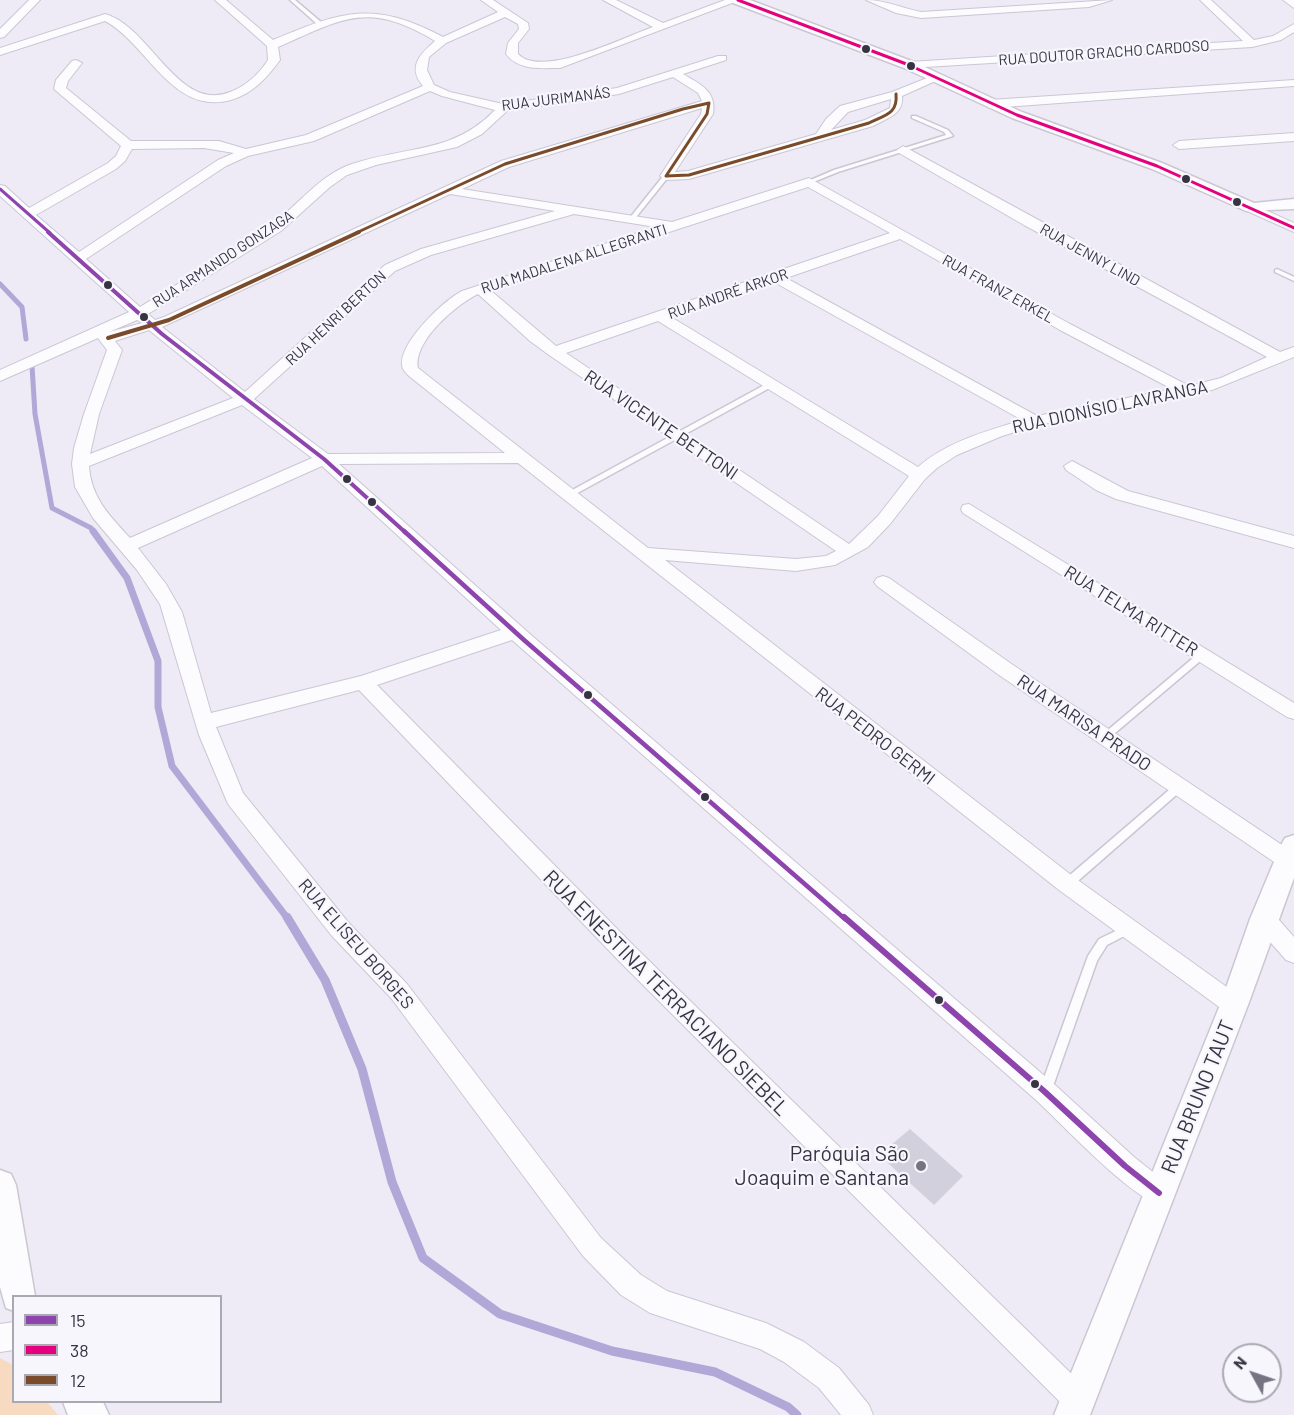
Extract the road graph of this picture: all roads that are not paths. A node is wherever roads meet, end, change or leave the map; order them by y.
1 (35, 0) edge
2 (220, 0) edge
3 (292, 0) edge
4 (486, 0) edge
5 (608, 0) edge
6 (736, 0) edge
7 (871, 0) edge
8 (1000, 0) edge
9 (1107, 0) edge
10 (1205, 0) edge
11 (1288, 0) edge
12 (1294, 5) edge
13 (1021, 8) junction
14 (507, 12) junction
15 (319, 23) junction
16 (662, 27) junction
17 (1294, 27) edge
18 (0, 35) edge
19 (442, 41) junction
20 (1252, 44) junction
21 (20, 45) junction
22 (272, 45) junction
23 (0, 46) edge
24 (0, 52) edge
25 (722, 58) dead end
26 (76, 63) dead end
27 (909, 65) junction
28 (675, 74) junction
29 (936, 78) junction
30 (1294, 83) edge
31 (430, 87) junction
32 (896, 94) junction
33 (709, 103) junction
34 (990, 104) junction
35 (503, 108) junction
36 (914, 117) dead end
37 (1294, 137) edge
38 (820, 138) junction
39 (128, 145) junction
40 (1179, 145) dead end
41 (903, 150) junction
42 (245, 153) junction
43 (666, 176) junction
44 (809, 182) junction
45 (0, 189) edge
46 (447, 190) junction
47 (1294, 204) edge
48 (1252, 208) junction
49 (573, 210) junction
50 (28, 214) junction
51 (632, 220) junction
52 (675, 226) junction
53 (1294, 228) edge
54 (901, 234) junction
55 (79, 258) junction
56 (1277, 271) dead end
57 (775, 278) junction
58 (1294, 279) edge
59 (481, 289) junction
60 (661, 317) junction
61 (146, 320) junction
62 (105, 335) junction
63 (1294, 351) edge
64 (554, 352) junction
65 (1278, 357) junction
66 (0, 375) edge
67 (771, 385) junction
68 (1189, 392) junction
69 (244, 399) junction
70 (1035, 421) junction
71 (676, 436) junction
72 (523, 458) junction
73 (324, 459) junction
74 (80, 464) junction
75 (1072, 466) dead end
76 (920, 475) junction
77 (569, 494) junction
78 (969, 509) dead end
79 (1294, 542) edge
80 (126, 546) junction
81 (849, 552) junction
82 (644, 553) junction
83 (883, 582) dead end
84 (516, 632) junction
85 (1202, 655) junction
86 (363, 682) junction
87 (1294, 712) edge
88 (206, 722) junction
89 (1105, 737) junction
90 (1179, 787) junction
91 (1291, 852) edge
92 (1067, 884) junction
93 (1264, 919) junction
94 (1128, 929) junction
95 (1294, 953) edge
96 (1234, 1005) junction
97 (1045, 1092) junction
98 (0, 1185) edge
99 (1160, 1193) junction
100 (18, 1295) edge
101 (82, 1403) edge
102 (1074, 1407) edge
103 (91, 1415) edge
104 (859, 1415) edge

1 - 18 street
2 - 22 street
3 - 15 lane
4 - 14 street
5 - 16 street
6 - 16 street
6 - 27 street
7 - 13 street
8 - 13 street
9 - 13 street
10 - 20 street
11 - 12 street
14 - 16 street
14 - 19 street
15 - 19 street
15 - 22 street
17 - 20 street, RUA DOUTOR GRACHO CARDOSO
19 - 31 street
20 - 27 street, RUA DOUTOR GRACHO CARDOSO
21 - 22 street
21 - 23 street
21 - 24 street
25 - 28 street, RUA JURIMANÁS
26 - 39 street
27 - 29 street
28 - 33 street
28 - 35 street, RUA JURIMANÁS
29 - 32 street
29 - 34 street
30 - 34 street
31 - 35 street, RUA JURIMANÁS
31 - 42 street
32 - 38 street
32 - 38 street
33 - 43 street
33 - 46 street
34 - 48 street
35 - 61 street, RUA ARMANDO GONZAGA
36 - 41 lane
37 - 40 street
38 - 43 street
39 - 42 street
39 - 50 street
41 - 44 lane
41 - 65 street, RUA JENNY LIND
42 - 55 street
43 - 51 lane
44 - 52 street, RUA MADALENA ALLEGRANTI
44 - 54 street, RUA FRANZ ERKEL
45 - 50 street
46 - 49 street
46 - 61 street
47 - 48 street
48 - 53 street
49 - 51 street
49 - 69 street, RUA HENRI BERTON
50 - 55 street
51 - 52 street
52 - 59 street, RUA MADALENA ALLEGRANTI
54 - 57 street, RUA ANDRÉ ARKOR
54 - 68 street, RUA FRANZ ERKEL
55 - 61 street
56 - 58 lane
57 - 60 street, RUA ANDRÉ ARKOR
57 - 70 street
59 - 64 street, RUA VICENTE BETTONI
59 - 72 street, RUA MADALENA ALLEGRANTI
60 - 64 street, RUA ANDRÉ ARKOR
60 - 67 street
61 - 62 street
61 - 69 street
62 - 66 street
62 - 74 street, RUA ELISEU BORGES
63 - 65 street, RUA DIONÍSIO LAVRANGA
64 - 71 street, RUA VICENTE BETTONI
65 - 68 street, RUA DIONÍSIO LAVRANGA
67 - 71 lane
67 - 76 street
68 - 70 street, RUA DIONÍSIO LAVRANGA
69 - 73 street
69 - 74 street, RUA HENRI BERTON
70 - 76 street, RUA DIONÍSIO LAVRANGA
71 - 77 lane
71 - 81 street, RUA VICENTE BETTONI
72 - 73 street
72 - 77 street, RUA PEDRO GERMI
73 - 80 street
73 - 84 street
74 - 80 street, RUA ELISEU BORGES
75 - 79 street
76 - 81 street, RUA DIONÍSIO LAVRANGA
77 - 82 street, RUA PEDRO GERMI
78 - 85 street, RUA TELMA RITTER
80 - 88 street, RUA ELISEU BORGES
81 - 82 street, RUA DIONÍSIO LAVRANGA
82 - 92 street, RUA PEDRO GERMI
83 - 89 street, RUA MARISA PRADO
84 - 86 street
84 - 97 street
85 - 87 street, RUA TELMA RITTER
85 - 89 lane
86 - 88 street
86 - 102 street, RUA ENESTINA TERRACIANO SIEBEL
88 - 104 street, RUA ELISEU BORGES
89 - 90 street, RUA MARISA PRADO
90 - 91 street, RUA MARISA PRADO
90 - 92 lane
91 - 93 street, RUA BRUNO TAUT
92 - 94 street, RUA PEDRO GERMI
93 - 95 street
93 - 96 street, RUA BRUNO TAUT
94 - 96 street, RUA PEDRO GERMI
94 - 97 lane
96 - 99 street, RUA BRUNO TAUT
97 - 99 street
98 - 100 street
99 - 102 street, RUA BRUNO TAUT
101 - 103 street

